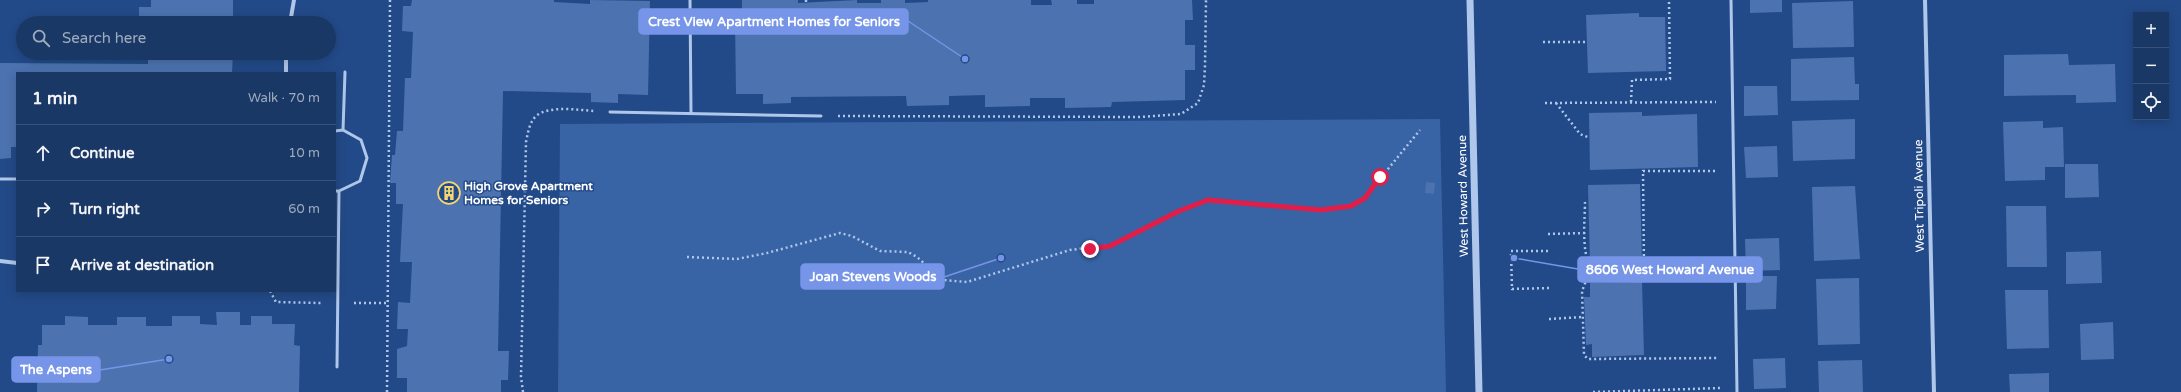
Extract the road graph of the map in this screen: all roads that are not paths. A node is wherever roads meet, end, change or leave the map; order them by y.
1 (294, 0) edge
2 (690, 0) edge
3 (1470, 0) edge
4 (1731, 0) edge
5 (1925, 0) edge
6 (291, 16) edge
7 (286, 60) edge
8 (286, 72) edge
9 (345, 72) dead end
10 (610, 112) road end
11 (691, 113) junction
12 (821, 116) road end
13 (343, 130) junction
14 (336, 131) edge
15 (0, 179) edge
16 (16, 179) edge
17 (339, 191) joint
18 (0, 261) edge
19 (16, 263) edge
20 (337, 367) dead end
21 (1479, 392) edge
22 (1737, 392) edge
23 (1934, 392) edge

1 - 6 street
2 - 11 lane
3 - 21 street, West Howard Avenue
4 - 22 lane
5 - 23 street, West Tripoli Avenue
7 - 8 street
9 - 13 lane
10 - 11 lane
11 - 12 lane
13 - 14 lane
13 - 17 lane
15 - 16 lane
17 - 20 lane
18 - 19 street

